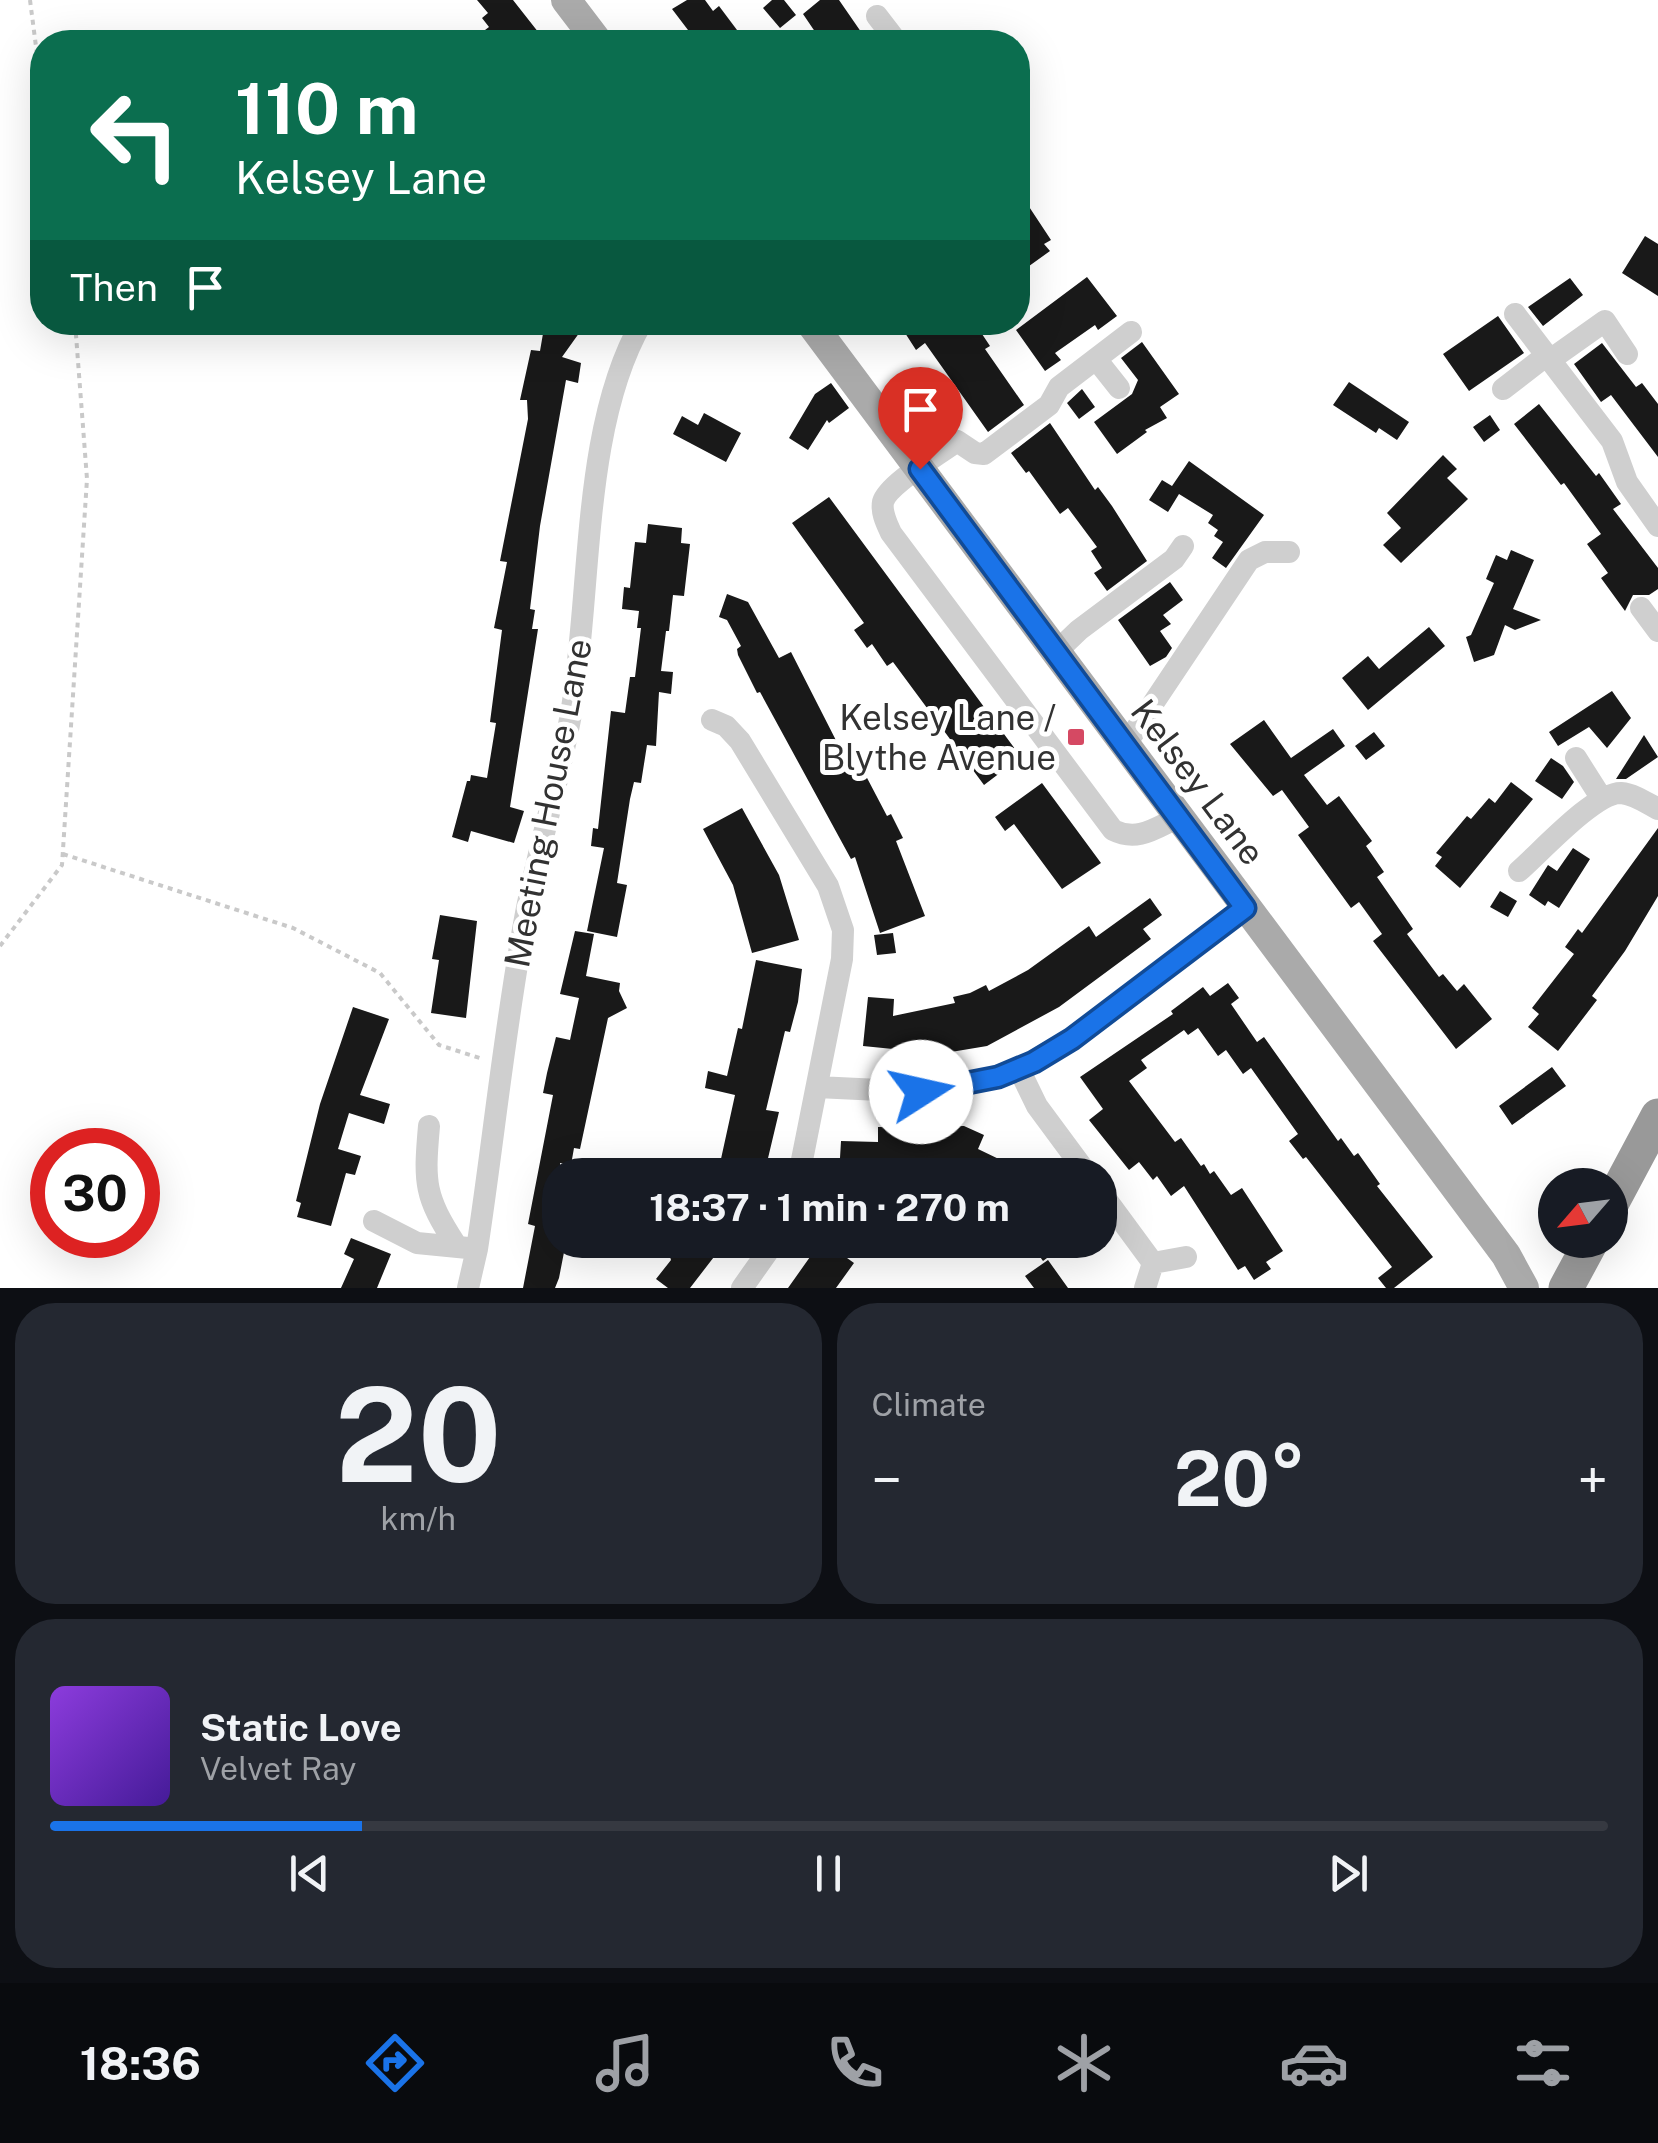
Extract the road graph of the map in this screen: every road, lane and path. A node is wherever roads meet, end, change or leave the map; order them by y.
1 (30, 0) edge
2 (566, 0) edge
3 (877, 16) dead end
4 (34, 30) edge
5 (589, 30) edge
6 (888, 30) edge
7 (1515, 314) dead end
8 (1131, 332) dead end
9 (76, 335) edge
10 (635, 335) edge
11 (820, 335) edge
12 (1627, 354) dead end
13 (1096, 358) junction
14 (1549, 358) junction
15 (1119, 388) dead end
16 (1502, 388) dead end
17 (920, 469) junction
18 (1658, 526) edge
19 (1183, 546) dead end
20 (1290, 552) dead end
21 (1641, 608) dead end
22 (1658, 631) edge
23 (1055, 653) junction
24 (712, 720) dead end
25 (1124, 747) junction
26 (1576, 758) dead end
27 (1602, 799) junction
28 (1658, 809) edge
29 (1177, 818) junction
30 (63, 854) junction
31 (1519, 871) dead end
32 (1245, 908) junction
33 (0, 946) edge
34 (502, 1065) junction
35 (1019, 1069) junction
36 (817, 1087) junction
37 (1658, 1116) edge
38 (429, 1126) dead end
39 (802, 1158) edge
40 (1075, 1158) edge
41 (1628, 1172) edge
42 (1117, 1214) edge
43 (374, 1221) dead end
44 (466, 1248) junction
45 (1186, 1257) dead end
46 (763, 1258) edge
47 (1582, 1258) edge
48 (1153, 1263) junction
49 (468, 1288) edge
50 (742, 1288) edge
51 (1145, 1288) edge
52 (1524, 1288) edge
53 (1566, 1288) edge

1 - 4 path
2 - 5 main road
3 - 6 street
7 - 14 street
8 - 13 street
9 - 30 path
10 - 34 street, Meeting House Lane
11 - 17 main road, Kelsey Lane
12 - 14 street
13 - 15 street
13 - 17 street
14 - 16 street
14 - 18 street
17 - 23 main road, Kelsey Lane
17 - 29 street
19 - 23 street
20 - 25 street
21 - 22 street
23 - 25 main road, Kelsey Lane
24 - 36 street
25 - 29 main road, Kelsey Lane
26 - 27 street
27 - 28 street
27 - 31 street
29 - 32 main road, Kelsey Lane
30 - 33 path
30 - 34 path
32 - 35 street
32 - 52 main road, Kelsey Lane
34 - 44 street, Meeting House Lane
35 - 36 street
35 - 40 street
36 - 39 street
37 - 41 highway
38 - 44 street
42 - 48 street
43 - 44 street
44 - 49 street, Meeting House Lane
45 - 48 street
46 - 50 street
47 - 53 highway
48 - 51 street

